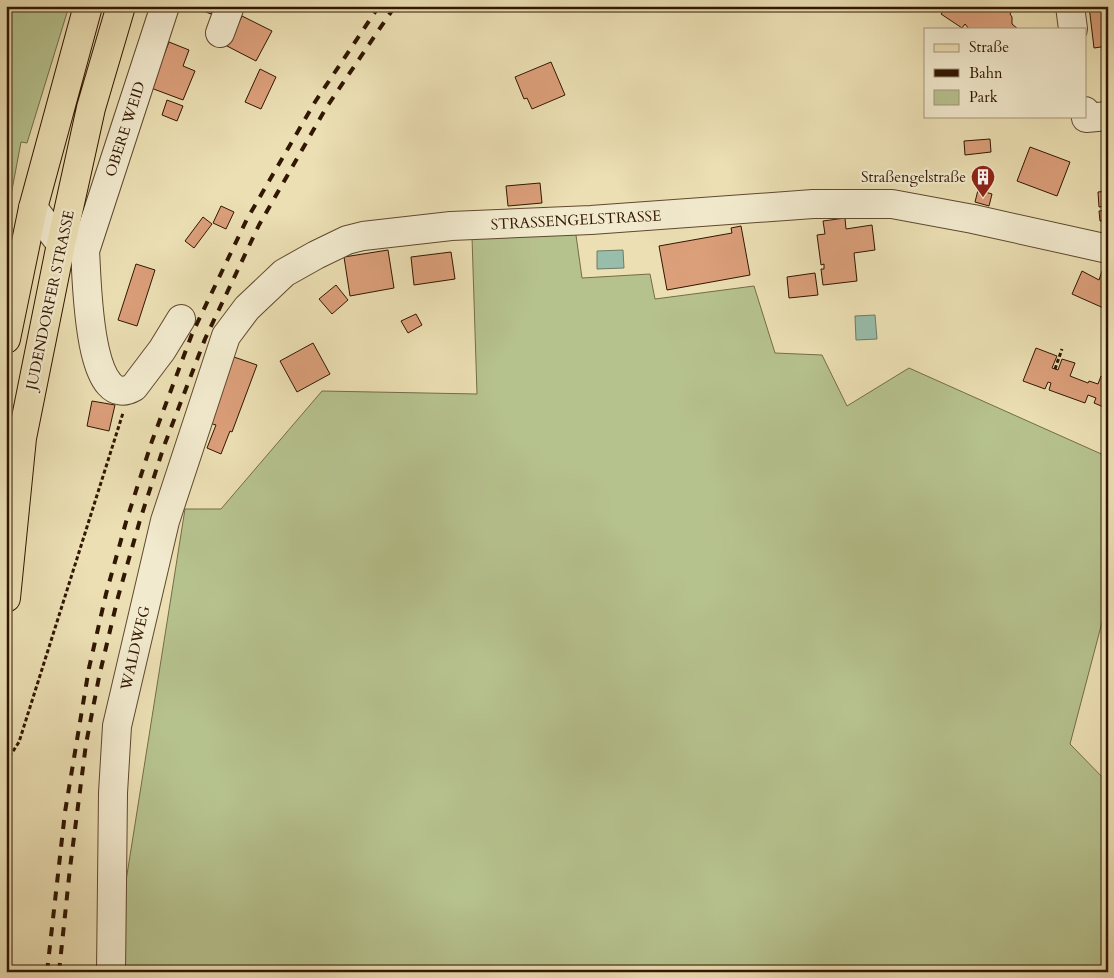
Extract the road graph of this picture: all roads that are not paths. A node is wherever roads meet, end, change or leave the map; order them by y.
1 (88, 6) edge
2 (121, 6) edge
3 (165, 6) edge
4 (230, 6) edge
5 (1070, 6) edge
6 (1073, 28) edge
7 (220, 32) dead end
8 (1108, 116) edge
9 (1086, 118) edge
10 (33, 208) junction
11 (73, 248) junction
12 (1108, 249) edge
13 (181, 319) dead end
14 (226, 336) joint
15 (6, 340) edge
16 (6, 598) edge
17 (111, 972) edge

1 - 10 main road
2 - 11 main road, JUDENDORFER STRASSE
3 - 11 street, OBERE WEID
4 - 7 street
5 - 6 street
8 - 9 street
10 - 11 street
10 - 15 main road
11 - 13 street
11 - 16 main road, JUDENDORFER STRASSE
12 - 14 street, STRASSENGELSTRASSE
14 - 17 street, WALDWEG

